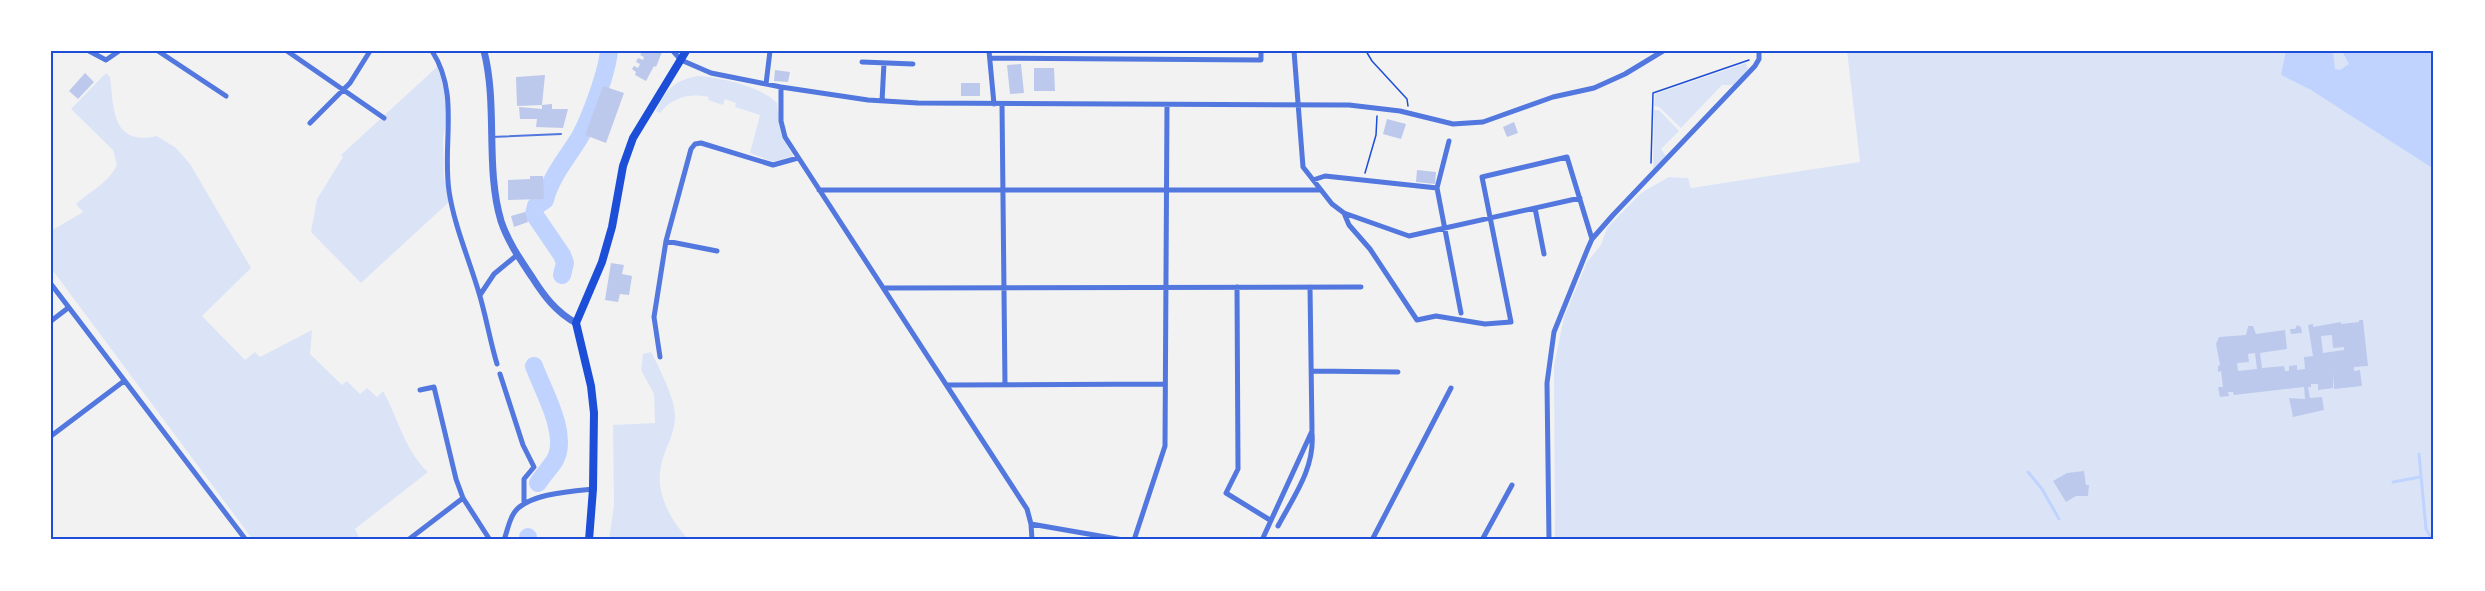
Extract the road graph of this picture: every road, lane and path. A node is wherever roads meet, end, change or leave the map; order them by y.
1 (89, 51) edge
2 (119, 51) edge
3 (158, 51) edge
4 (286, 51) edge
5 (370, 51) edge
6 (432, 51) edge
7 (484, 51) edge
8 (673, 51) edge
9 (686, 51) edge
10 (770, 51) edge
11 (1261, 51) edge
12 (1294, 51) edge
13 (1366, 51) edge
14 (1663, 51) edge
15 (990, 54) edge
16 (1136, 54) edge
17 (1759, 54) edge
18 (681, 60) junction
19 (862, 62) dead end
20 (884, 63) junction
21 (914, 64) dead end
22 (765, 84) junction
23 (781, 87) junction
24 (343, 89) junction
25 (226, 96) dead end
26 (882, 101) junction
27 (994, 104) junction
28 (1002, 104) junction
29 (1167, 105) junction
30 (1297, 106) junction
31 (1377, 107) junction
32 (1408, 113) junction
33 (384, 118) dead end
34 (310, 123) dead end
35 (561, 134) dead end
36 (492, 137) junction
37 (1449, 141) dead end
38 (798, 159) junction
39 (1654, 174) junction
40 (1313, 180) junction
41 (1364, 180) junction
42 (1437, 188) junction
43 (1004, 189) junction
44 (819, 190) junction
45 (1166, 190) junction
46 (1320, 190) junction
47 (1580, 198) junction
48 (1535, 208) junction
49 (1344, 213) junction
50 (1491, 218) junction
51 (1444, 228) junction
52 (1592, 239) junction
53 (666, 241) junction
54 (717, 251) dead end
55 (1544, 254) dead end
56 (517, 255) junction
57 (51, 284) edge
58 (1166, 286) junction
59 (1004, 287) junction
60 (1237, 287) junction
61 (1310, 287) junction
62 (1361, 287) dead end
63 (884, 288) junction
64 (480, 295) junction
65 (68, 308) junction
66 (1461, 313) dead end
67 (51, 321) edge
68 (576, 323) junction
69 (660, 357) dead end
70 (497, 364) dead end
71 (1312, 371) junction
72 (1398, 372) dead end
73 (500, 374) dead end
74 (124, 381) junction
75 (1165, 384) junction
76 (948, 385) junction
77 (1005, 385) junction
78 (1451, 388) dead end
79 (420, 390) dead end
80 (1312, 431) junction
81 (51, 436) edge
82 (1512, 485) dead end
83 (593, 489) junction
84 (463, 498) junction
85 (524, 503) junction
86 (1270, 519) junction
87 (1031, 524) junction
88 (1278, 526) dead end
89 (246, 540) edge
90 (408, 540) edge
91 (490, 540) edge
92 (504, 540) edge
93 (589, 540) edge
94 (1032, 540) edge
95 (1123, 540) edge
96 (1134, 540) edge
97 (1262, 540) edge
98 (1372, 540) edge
99 (1482, 540) edge
100 (1549, 540) edge

1 - 2 street
3 - 25 street
4 - 24 street
5 - 24 street
6 - 64 street
7 - 36 street
8 - 18 street
9 - 18 main road
10 - 22 street
11 - 16 street
12 - 30 street
13 - 32 path
14 - 32 street
15 - 16 street
15 - 27 street
17 - 39 street
17 - 39 path
18 - 22 street
18 - 68 main road
19 - 20 street
20 - 21 street
20 - 26 street
22 - 23 street
23 - 26 street
23 - 38 street
24 - 33 street
24 - 34 street
26 - 27 street
27 - 28 street
28 - 29 street
28 - 43 street
29 - 30 street
29 - 45 street
30 - 31 street
30 - 40 street
31 - 32 street
31 - 41 path
35 - 36 lane
36 - 56 street
37 - 42 street
38 - 44 street
38 - 53 street
39 - 52 street
40 - 41 street
40 - 46 street
41 - 42 street
42 - 51 street
43 - 44 street
43 - 45 street
43 - 59 street
44 - 63 street
45 - 46 street
45 - 58 street
46 - 49 street
47 - 48 street
47 - 50 street
47 - 52 street
48 - 50 street
48 - 55 street
49 - 50 street
49 - 51 street
50 - 51 street
51 - 66 street
52 - 100 street
53 - 54 street
53 - 69 street
56 - 64 street
56 - 68 street
57 - 65 street
58 - 59 street
58 - 60 street
58 - 75 street
59 - 63 street
59 - 77 street
60 - 61 street
60 - 86 street
61 - 62 street
61 - 71 street
63 - 76 street
64 - 70 street
65 - 67 street
65 - 74 street
68 - 83 main road
71 - 72 street
71 - 80 street
73 - 85 street
74 - 81 street
74 - 89 street
75 - 77 street
75 - 96 street
76 - 77 street
76 - 87 street
78 - 98 street
79 - 84 street
80 - 86 street
80 - 88 street
82 - 99 street
83 - 85 street
83 - 93 main road
84 - 90 street
84 - 91 street
85 - 92 street
86 - 97 street
87 - 94 street
87 - 95 street

